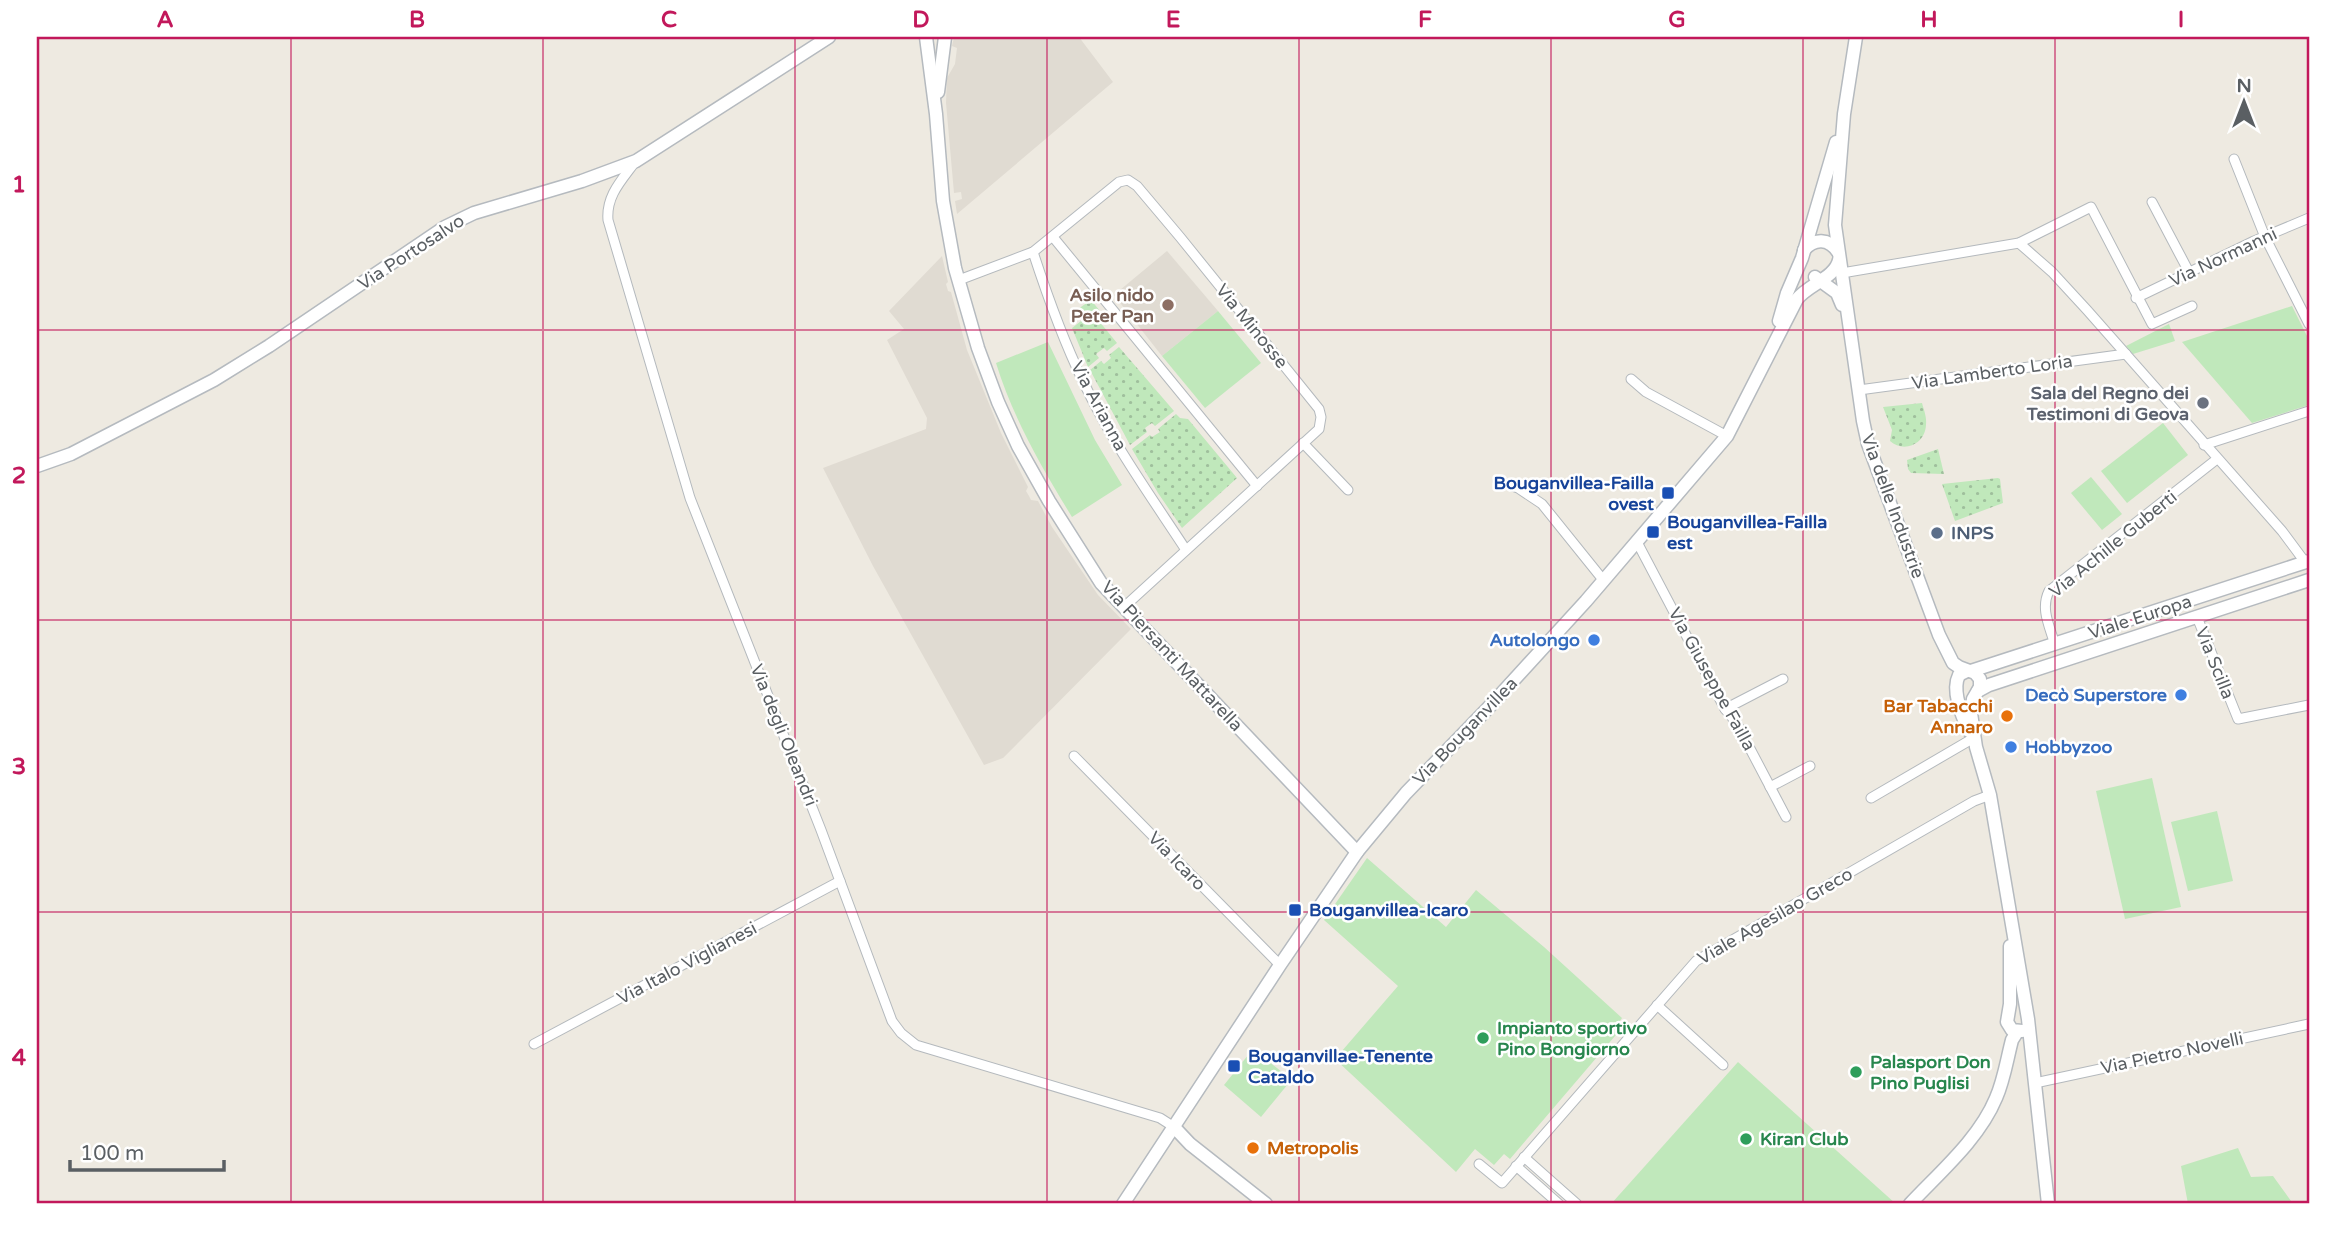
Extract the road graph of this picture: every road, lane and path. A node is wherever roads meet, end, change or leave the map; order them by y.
1 (829, 37) edge
2 (923, 37) edge
3 (944, 37) edge
4 (1856, 37) edge
5 (936, 114) junction
6 (1844, 114) junction
7 (2234, 159) dead end
8 (636, 161) junction
9 (2152, 202) dead end
10 (2309, 218) edge
11 (1053, 237) junction
12 (2265, 237) junction
13 (2019, 243) junction
14 (1033, 252) junction
15 (1803, 254) junction
16 (1840, 262) junction
17 (2189, 272) junction
18 (1820, 278) junction
19 (959, 279) junction
20 (2136, 298) junction
21 (2192, 306) dead end
22 (2305, 307) edge
23 (2309, 324) edge
24 (1849, 333) junction
25 (1772, 348) junction
26 (2126, 354) junction
27 (1632, 379) dead end
28 (1859, 390) junction
29 (2309, 411) edge
30 (1727, 436) junction
31 (1303, 443) junction
32 (2204, 445) junction
33 (2217, 459) junction
34 (37, 466) edge
35 (1498, 481) dead end
36 (1257, 486) junction
37 (1348, 490) dead end
38 (1637, 542) junction
39 (1186, 550) junction
40 (2307, 561) edge
41 (2309, 580) edge
42 (1604, 581) junction
43 (1124, 607) junction
44 (2197, 617) junction
45 (1939, 635) junction
46 (2055, 645) junction
47 (1969, 671) junction
48 (1783, 680) dead end
49 (1956, 685) junction
50 (1977, 691) junction
51 (2309, 705) edge
52 (1725, 709) junction
53 (1974, 743) junction
54 (1074, 756) dead end
55 (1810, 766) dead end
56 (1770, 787) junction
57 (1990, 795) junction
58 (1871, 798) dead end
59 (1786, 817) dead end
60 (1357, 852) junction
61 (840, 881) junction
62 (2009, 912) junction
63 (1280, 965) junction
64 (1657, 1005) junction
65 (2018, 1024) junction
66 (2309, 1024) edge
67 (534, 1044) dead end
68 (1723, 1065) dead end
69 (2035, 1083) junction
70 (1174, 1128) junction
71 (1524, 1157) junction
72 (1479, 1164) dead end
73 (1516, 1166) junction
74 (1123, 1204) edge
75 (1266, 1204) edge
76 (1559, 1204) edge
77 (1577, 1204) edge
78 (1910, 1204) edge
79 (2048, 1204) edge

1 - 8 main road, Via Portosalvo
2 - 5 main road
3 - 5 main road
4 - 6 main road
5 - 19 main road, Via Piersanti Mattarella
6 - 15 main road
6 - 16 main road
7 - 12 street
8 - 34 main road, Via Portosalvo
8 - 61 street, Via degli Oleandri
9 - 17 street
10 - 12 street, Via Normanni
11 - 14 street, Via Minosse
11 - 31 street, Via Minosse
11 - 36 street
12 - 17 street, Via Normanni
12 - 22 street
13 - 16 street
13 - 20 street
13 - 26 street
14 - 19 street, Via Minosse
14 - 39 street, Via Arianna
15 - 16 main road
15 - 18 main road
15 - 25 main road
16 - 18 main road
16 - 24 main road
17 - 20 street, Via Normanni
18 - 24 main road
18 - 25 main road
19 - 43 main road, Via Piersanti Mattarella
20 - 21 street
22 - 23 street
24 - 28 main road, Via delle Industrie
25 - 30 main road, Via Bouganvillea
26 - 28 street, Via Lamberto Loria
26 - 32 street
27 - 30 street
28 - 45 main road, Via delle Industrie
29 - 32 street
30 - 38 main road, Via Bouganvillea
31 - 36 street, Via Minosse
31 - 37 street
32 - 33 street
33 - 40 street
33 - 46 street, Via Achille Guberti
35 - 42 street
36 - 39 street, Via Minosse
38 - 42 main road, Via Bouganvillea
38 - 52 street, Via Giuseppe Failla
39 - 43 street, Via Minosse
40 - 46 main road, Viale Europa
41 - 44 main road, Viale Europa
42 - 60 main road, Via Bouganvillea
43 - 60 main road, Via Piersanti Mattarella
44 - 50 main road, Viale Europa
44 - 51 street, Via Scilla
45 - 47 main road
45 - 49 main road
46 - 47 main road, Viale Europa
47 - 49 main road
47 - 50 main road
48 - 52 street
49 - 50 main road
49 - 53 main road
50 - 53 main road
52 - 56 street, Via Giuseppe Failla
53 - 57 main road
53 - 58 street
54 - 63 street, Via Icaro
55 - 56 street
56 - 59 street, Via Giuseppe Failla
57 - 62 main road
57 - 64 street, Viale Agesilao Greco
60 - 63 main road, Via Bouganvillea
61 - 67 street, Via Italo Viglianesi
61 - 70 street, Via degli Oleandri
62 - 65 main road
62 - 65 main road
63 - 70 main road, Via Bouganvillea
64 - 68 street
64 - 71 street, Viale Agesilao Greco
65 - 69 main road
65 - 78 main road
66 - 69 street, Via Pietro Novelli
69 - 79 main road
70 - 74 main road, Via Bouganvillea
70 - 75 main road
71 - 73 street, Viale Agesilao Greco
71 - 77 street
72 - 73 street, Viale Agesilao Greco
73 - 76 street

